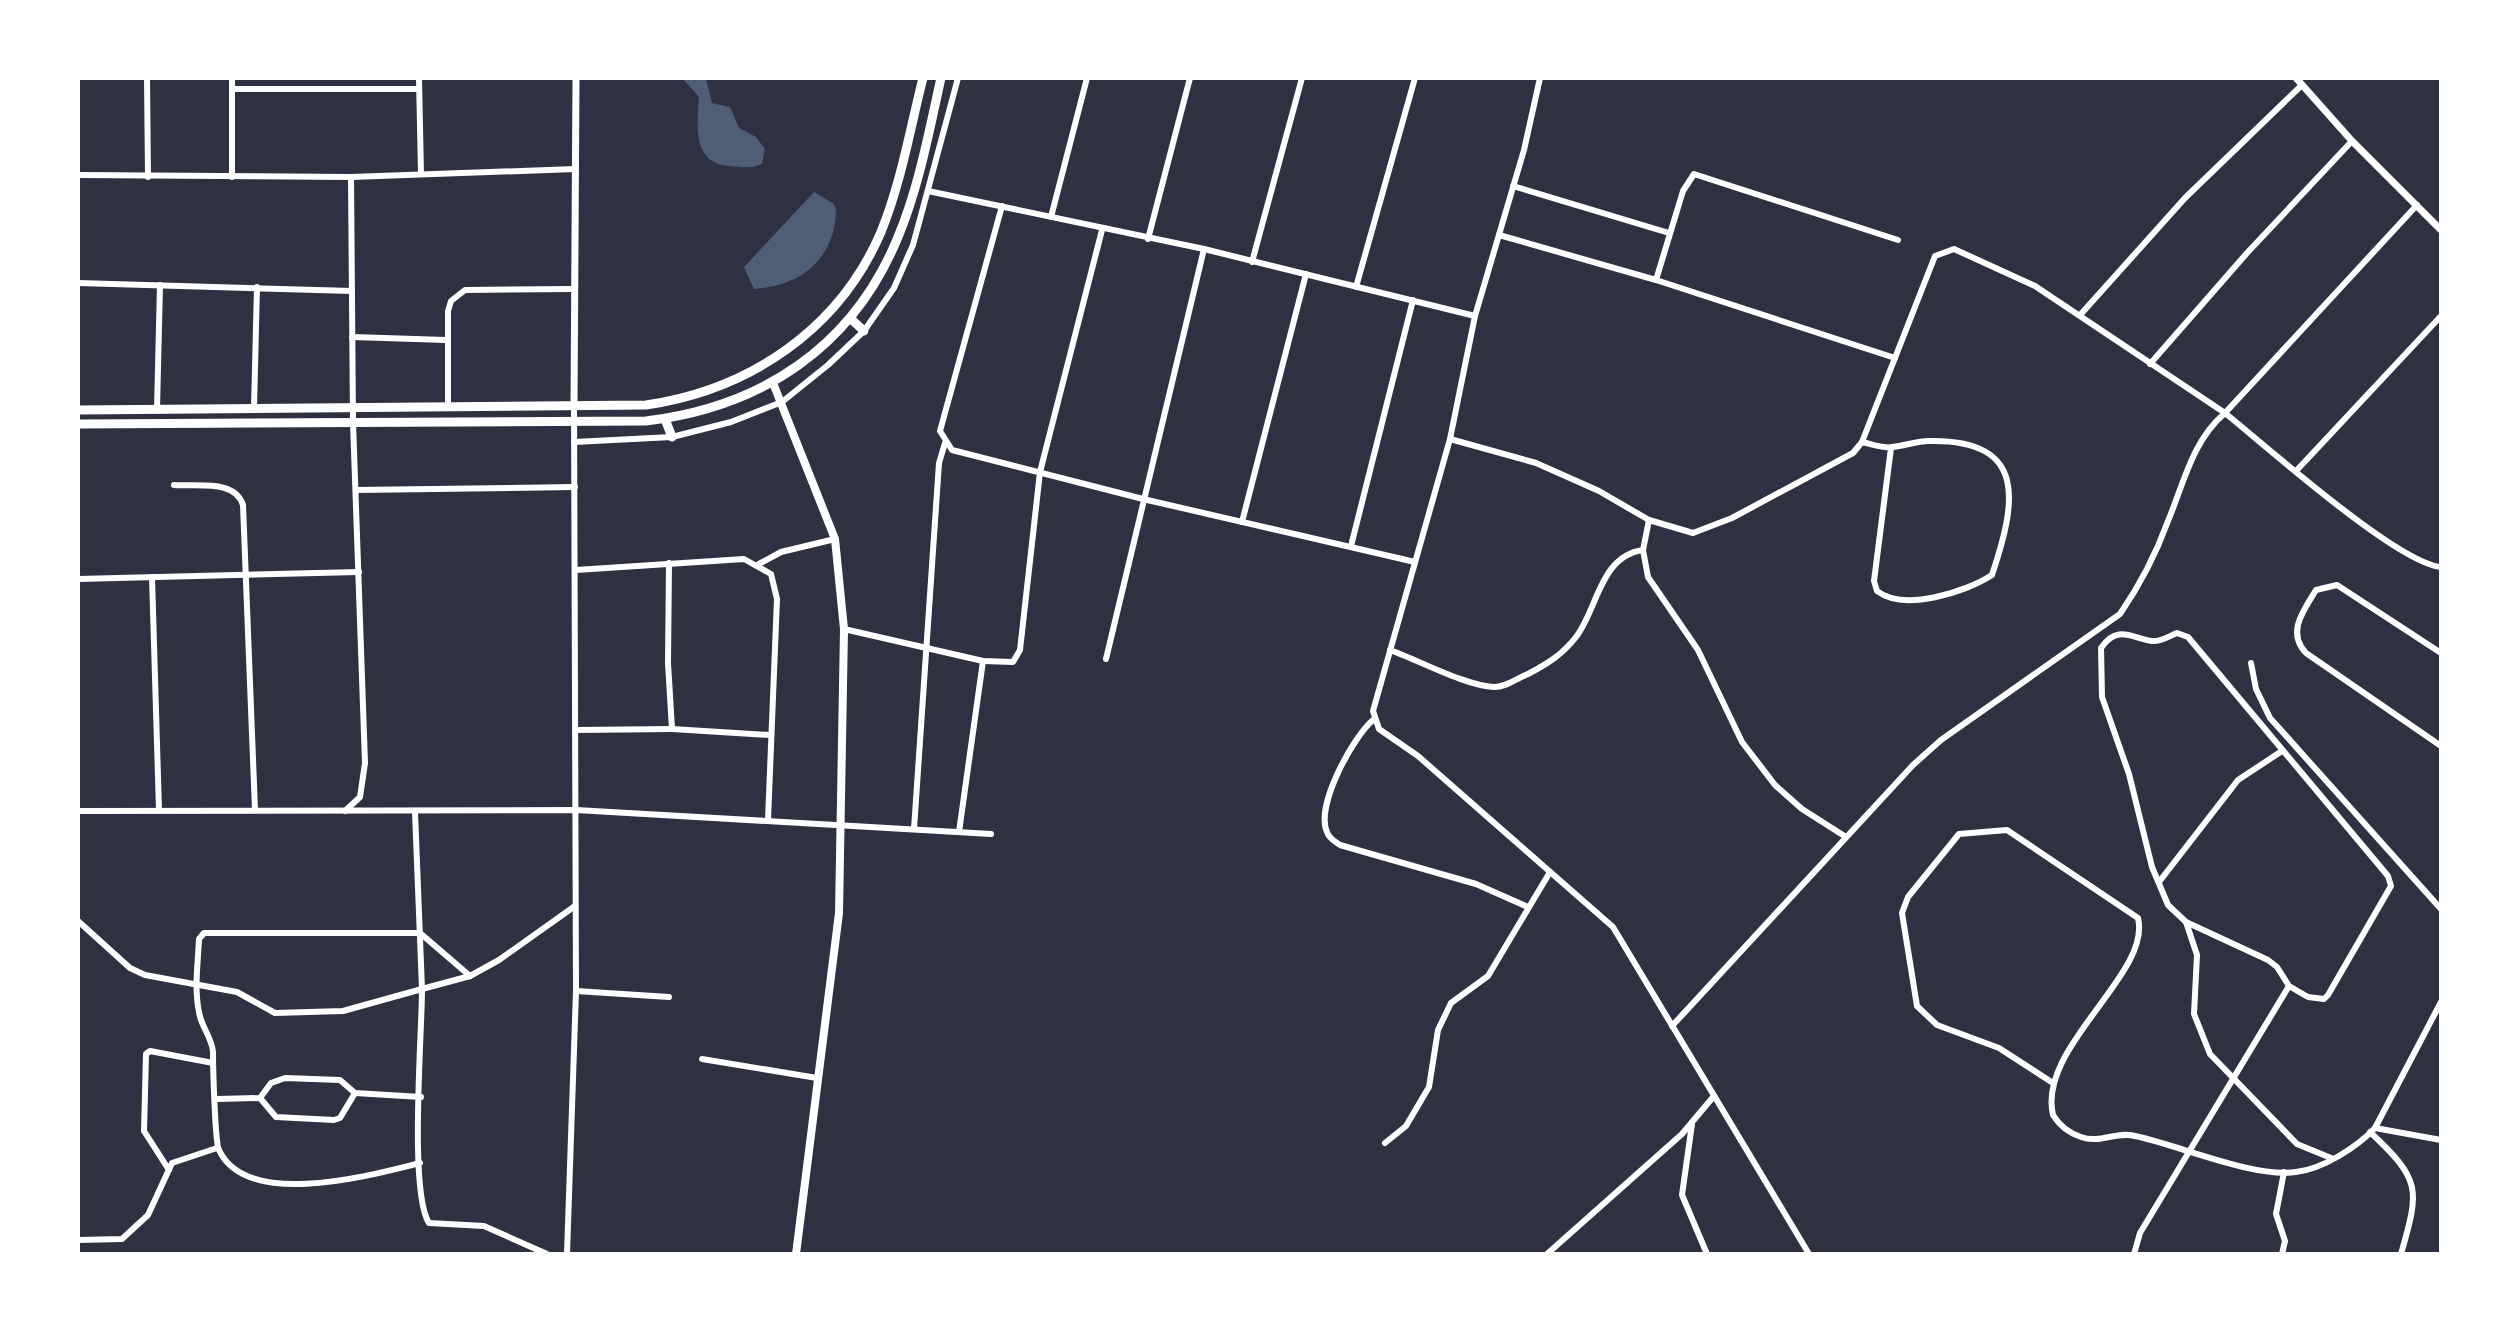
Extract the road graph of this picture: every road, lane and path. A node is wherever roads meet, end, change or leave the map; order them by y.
1 (147, 78) edge
2 (232, 78) edge
3 (318, 78) edge
4 (419, 78) edge
5 (576, 78) edge
6 (923, 78) edge
7 (941, 78) edge
8 (958, 78) edge
9 (1087, 78) edge
10 (1190, 78) edge
11 (1302, 78) edge
12 (1415, 78) edge
13 (1540, 78) edge
14 (2299, 82) edge
15 (232, 89) junction
16 (318, 89) junction
17 (419, 89) junction
18 (2352, 141) junction
19 (575, 169) junction
20 (421, 174) junction
21 (78, 175) edge
22 (148, 177) junction
23 (232, 177) junction
24 (351, 177) junction
25 (1513, 186) junction
26 (928, 191) junction
27 (2417, 205) junction
28 (1002, 206) junction
29 (1051, 217) junction
30 (1102, 230) junction
31 (2441, 230) edge
32 (1669, 233) junction
33 (1499, 235) junction
34 (1148, 239) junction
35 (1898, 240) dead end
36 (1204, 249) junction
37 (1252, 262) junction
38 (1306, 274) junction
39 (1656, 280) junction
40 (78, 283) edge
41 (160, 285) junction
42 (257, 287) junction
43 (1356, 287) junction
44 (572, 289) junction
45 (352, 291) junction
46 (1413, 300) junction
47 (2081, 314) junction
48 (1475, 316) junction
49 (2441, 316) edge
50 (850, 318) junction
51 (864, 331) junction
52 (352, 337) junction
53 (446, 340) junction
54 (1895, 358) junction
55 (2150, 364) junction
56 (773, 383) junction
57 (782, 402) junction
58 (574, 405) junction
59 (431, 406) junction
60 (448, 406) junction
61 (352, 407) junction
62 (254, 408) junction
63 (157, 409) junction
64 (78, 410) edge
65 (2225, 413) junction
66 (665, 419) junction
67 (353, 422) junction
68 (432, 422) junction
69 (574, 422) junction
70 (78, 424) edge
71 (672, 437) junction
72 (1450, 439) junction
73 (574, 442) junction
74 (1862, 442) junction
75 (945, 443) junction
76 (1891, 448) junction
77 (2297, 470) junction
78 (1040, 472) junction
79 (174, 485) dead end
80 (575, 487) junction
81 (356, 490) junction
82 (1143, 499) junction
83 (1649, 520) junction
84 (1242, 522) junction
85 (835, 539) junction
86 (1351, 546) junction
87 (1643, 550) junction
88 (1415, 562) junction
89 (669, 563) junction
90 (759, 564) junction
91 (2441, 567) edge
92 (576, 570) junction
93 (359, 572) junction
94 (248, 573) junction
95 (152, 577) junction
96 (78, 579) edge
97 (844, 629) junction
98 (926, 648) junction
99 (1390, 650) junction
100 (2441, 653) edge
101 (1106, 659) dead end
102 (983, 661) junction
103 (2251, 663) dead end
104 (1373, 720) junction
105 (672, 729) junction
106 (577, 730) junction
107 (770, 735) junction
108 (2441, 746) edge
109 (2282, 751) junction
110 (159, 810) junction
111 (255, 810) junction
112 (576, 810) junction
113 (78, 811) edge
114 (338, 812) junction
115 (415, 812) junction
116 (768, 820) junction
117 (843, 824) junction
118 (914, 829) junction
119 (959, 832) junction
120 (991, 834) dead end
121 (1846, 837) junction
122 (1550, 872) junction
123 (2159, 882) junction
124 (575, 906) junction
125 (1528, 907) junction
126 (2441, 909) edge
127 (78, 921) edge
128 (2186, 922) junction
129 (420, 933) junction
130 (470, 976) junction
131 (196, 986) junction
132 (2289, 986) junction
133 (422, 989) junction
134 (576, 991) junction
135 (669, 997) dead end
136 (2441, 1002) edge
137 (1672, 1026) junction
138 (702, 1059) dead end
139 (213, 1063) junction
140 (817, 1078) junction
141 (2235, 1078) junction
142 (2053, 1083) junction
143 (355, 1093) junction
144 (1714, 1096) junction
145 (421, 1097) junction
146 (260, 1098) junction
147 (217, 1099) junction
148 (1692, 1124) junction
149 (2372, 1130) junction
150 (2441, 1140) edge
151 (1385, 1143) dead end
152 (217, 1148) junction
153 (2192, 1151) junction
154 (2331, 1158) junction
155 (420, 1163) junction
156 (169, 1170) junction
157 (2284, 1172) junction
158 (78, 1240) edge
159 (547, 1254) edge
160 (567, 1254) edge
161 (796, 1254) edge
162 (1547, 1254) edge
163 (1707, 1254) edge
164 (1809, 1254) edge
165 (2134, 1254) edge
166 (2282, 1254) edge
167 (2401, 1254) edge

1 - 22 street
2 - 15 street
3 - 16 street
4 - 17 street
5 - 19 street
6 - 58 main road
7 - 50 main road
8 - 26 street
9 - 29 street
10 - 34 street
11 - 37 street
12 - 43 street
13 - 25 street
14 - 18 street
14 - 47 street
15 - 16 street
15 - 23 street
16 - 17 street
17 - 20 street
18 - 27 street
18 - 55 street
19 - 20 street
19 - 44 street
20 - 24 street
21 - 22 street
22 - 23 street
23 - 24 street
24 - 45 street
25 - 32 street
25 - 33 street
26 - 28 street
26 - 51 street
27 - 31 street
27 - 65 street
28 - 29 street
28 - 75 street
29 - 30 street
30 - 34 street
30 - 78 street
32 - 35 street
32 - 39 street
33 - 39 street
33 - 48 street
34 - 36 street
36 - 37 street
36 - 82 street
37 - 38 street
38 - 43 street
38 - 84 street
39 - 54 street
40 - 41 street
41 - 42 street
41 - 63 street
42 - 45 street
42 - 62 street
43 - 46 street
44 - 53 street
44 - 58 street
45 - 52 street
46 - 48 street
46 - 86 street
47 - 54 street
47 - 55 street
48 - 72 street
49 - 77 street
50 - 51 main road
50 - 56 main road
51 - 57 street
52 - 53 street
52 - 61 street
53 - 60 street
54 - 74 street
55 - 65 street
56 - 57 main road
56 - 66 main road
57 - 71 street
57 - 85 main road
58 - 60 main road
58 - 69 street
59 - 60 main road
59 - 61 main road
59 - 68 main road
61 - 62 main road
61 - 67 street
62 - 63 main road
63 - 64 main road
65 - 77 street
65 - 121 street
66 - 69 main road
66 - 71 main road
67 - 68 main road
67 - 70 main road
67 - 81 street
68 - 69 main road
69 - 73 street
71 - 73 street
72 - 83 street
72 - 88 street
73 - 80 street
74 - 76 street
74 - 83 street
75 - 78 street
75 - 98 street
76 - 76 street
77 - 91 street
78 - 82 street
78 - 102 street
79 - 94 street
80 - 81 street
80 - 92 street
81 - 93 street
82 - 84 street
82 - 101 street
83 - 87 street
84 - 86 street
85 - 90 street
85 - 97 main road
86 - 88 street
87 - 99 street
87 - 121 street
88 - 99 street
89 - 90 street
89 - 92 street
89 - 105 street
90 - 107 street
92 - 106 street
93 - 94 street
93 - 114 street
94 - 95 street
94 - 111 street
95 - 96 street
95 - 110 street
97 - 98 street
97 - 117 main road
98 - 102 street
98 - 118 street
99 - 104 street
100 - 108 street
102 - 119 street
103 - 126 street
104 - 122 street
104 - 125 street
105 - 106 street
105 - 107 street
106 - 112 street
107 - 116 street
109 - 123 street
109 - 123 street
109 - 132 street
110 - 111 street
110 - 113 street
111 - 114 street
112 - 115 street
112 - 116 street
112 - 124 street
114 - 115 street
115 - 129 street
116 - 117 street
117 - 118 street
117 - 140 main road
118 - 119 street
119 - 120 street
121 - 137 street
122 - 125 street
122 - 137 street
123 - 128 street
124 - 130 street
124 - 134 street
125 - 151 street
127 - 131 street
128 - 132 street
128 - 141 street
129 - 130 street
129 - 131 street
129 - 133 street
130 - 133 street
131 - 133 street
131 - 139 street
132 - 141 street
133 - 145 street
134 - 135 street
134 - 160 street
136 - 149 street
137 - 144 street
138 - 140 street
139 - 147 street
139 - 156 street
140 - 161 main road
141 - 153 street
141 - 154 street
142 - 142 street
142 - 153 street
143 - 145 street
143 - 146 street
143 - 146 street
144 - 148 street
144 - 164 street
145 - 155 street
146 - 147 street
147 - 152 street
148 - 162 street
148 - 163 street
149 - 150 street
149 - 154 street
149 - 167 street
152 - 155 street
152 - 156 street
153 - 157 street
153 - 165 street
154 - 157 street
155 - 159 street
156 - 158 street
157 - 166 street

